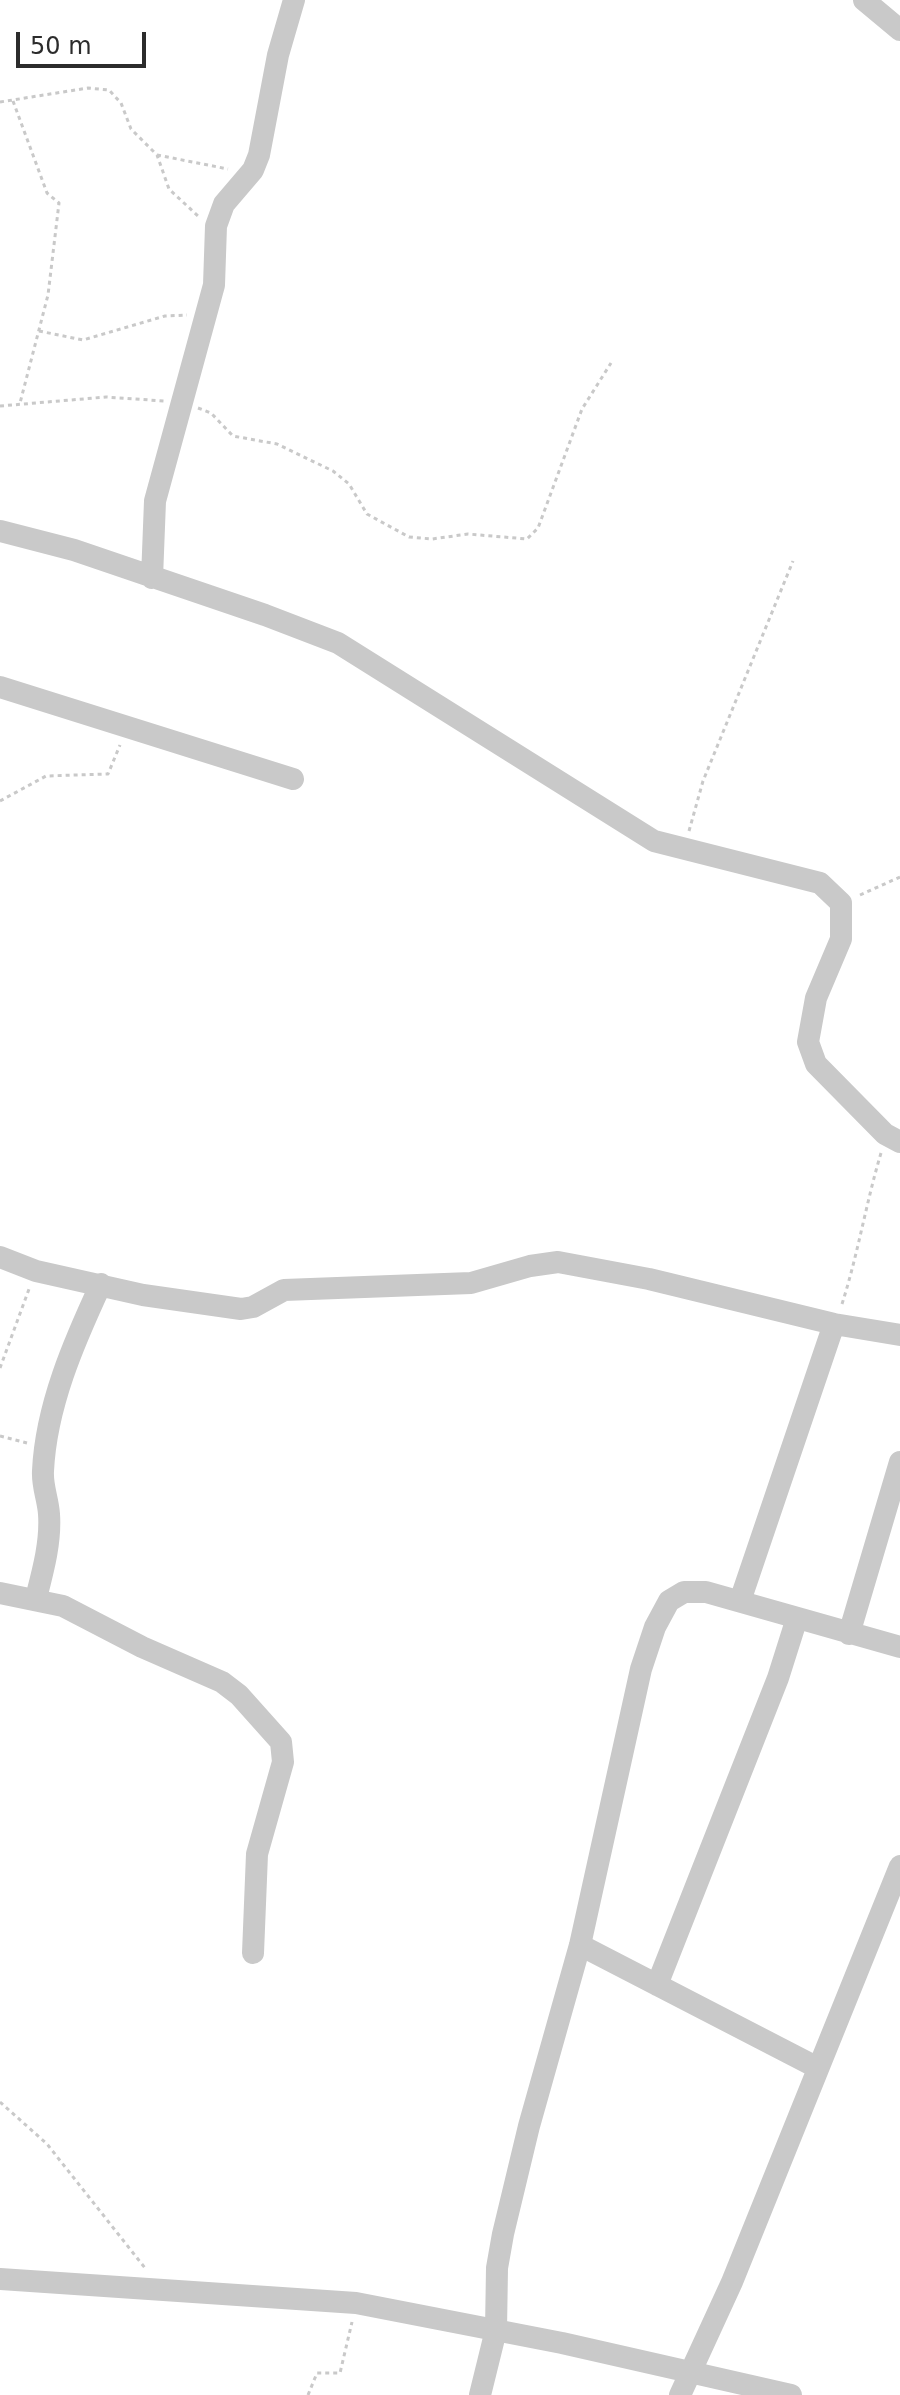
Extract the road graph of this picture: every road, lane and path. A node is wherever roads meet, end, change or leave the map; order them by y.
1 (294, 0) edge
2 (864, 0) edge
3 (900, 30) edge
4 (13, 101) junction
5 (0, 102) edge
6 (157, 155) junction
7 (249, 173) junction
8 (216, 226) junction
9 (207, 313) junction
10 (39, 331) junction
11 (611, 363) dead end
12 (20, 403) junction
13 (181, 403) junction
14 (0, 406) edge
15 (0, 531) edge
16 (793, 561) dead end
17 (152, 578) junction
18 (0, 687) edge
19 (126, 726) junction
20 (293, 779) dead end
21 (0, 801) edge
22 (684, 850) junction
23 (900, 877) edge
24 (841, 903) junction
25 (892, 1138) edge
26 (0, 1257) edge
27 (36, 1271) junction
28 (101, 1284) junction
29 (834, 1324) junction
30 (900, 1335) edge
31 (0, 1368) edge
32 (0, 1436) edge
33 (45, 1448) junction
34 (900, 1462) edge
35 (895, 1494) edge
36 (0, 1593) edge
37 (36, 1598) junction
38 (740, 1601) junction
39 (797, 1618) junction
40 (849, 1634) junction
41 (900, 1647) edge
42 (900, 1866) edge
43 (580, 1945) junction
44 (253, 1953) dead end
45 (657, 1985) junction
46 (818, 2068) junction
47 (0, 2102) edge
48 (151, 2274) dead end
49 (0, 2279) edge
50 (356, 2303) junction
51 (496, 2330) junction
52 (690, 2373) junction
53 (308, 2395) edge
54 (480, 2395) edge
55 (680, 2395) edge
56 (791, 2395) edge

1 - 7 street
2 - 3 street
4 - 5 path
4 - 6 path
4 - 10 path
6 - 7 path
6 - 8 path
7 - 8 street
8 - 9 street
9 - 10 path
9 - 13 street
10 - 12 path
11 - 13 path
12 - 13 path
12 - 14 path
13 - 17 street
15 - 17 street
16 - 22 path
17 - 22 street
18 - 19 street
19 - 20 street
19 - 21 path
22 - 24 street
23 - 24 path
24 - 25 street
25 - 29 path
26 - 27 street
27 - 28 street
27 - 31 path
28 - 29 street
28 - 33 street
29 - 30 street
29 - 38 street
32 - 33 path
33 - 37 street
34 - 35 street
35 - 40 street
36 - 37 street
37 - 44 street
38 - 39 street
38 - 43 street
39 - 40 street
39 - 45 street
40 - 41 street
42 - 46 street
43 - 45 street
43 - 51 street
45 - 46 street
46 - 52 street
47 - 48 path
49 - 50 street
50 - 51 street
50 - 53 path
51 - 52 street
51 - 54 street
52 - 55 street
52 - 56 street

